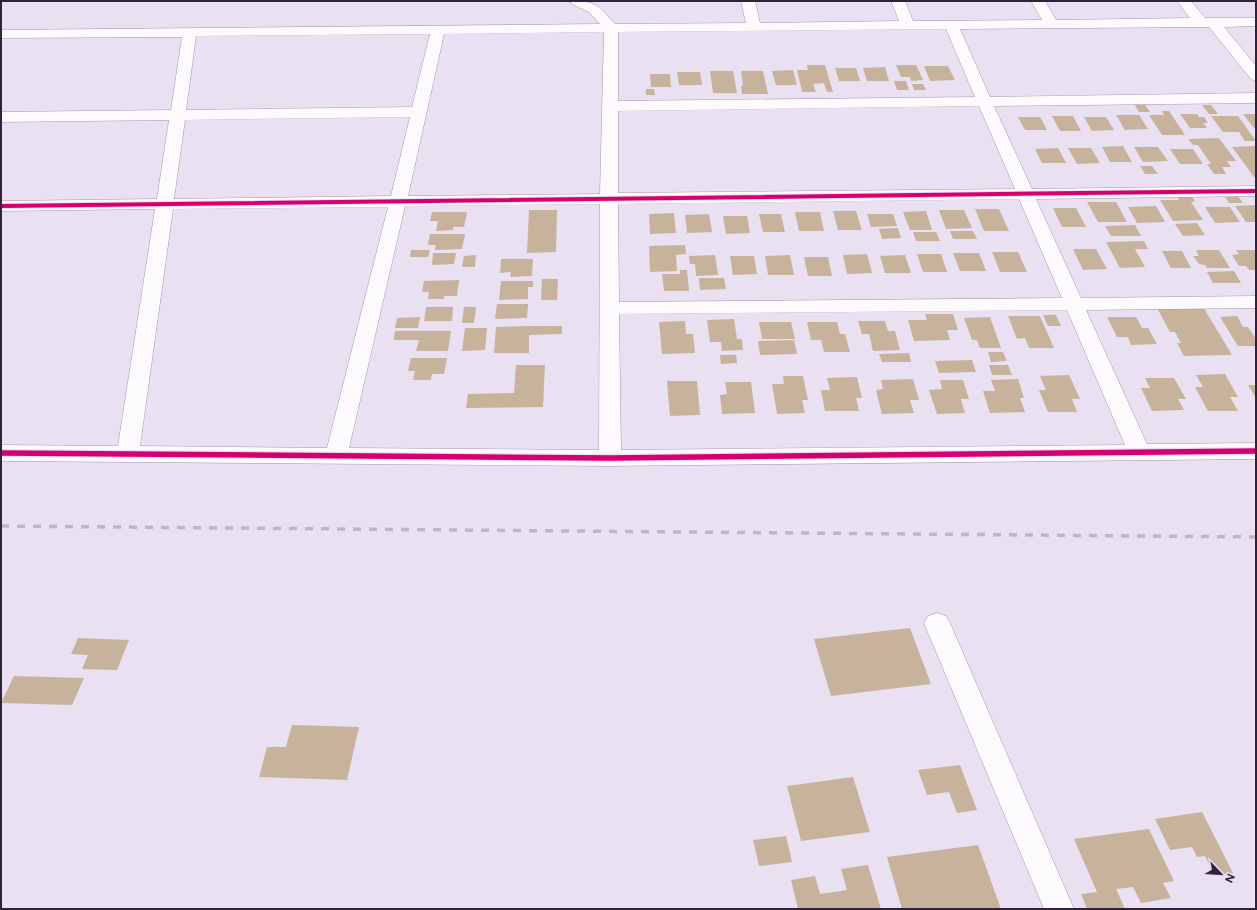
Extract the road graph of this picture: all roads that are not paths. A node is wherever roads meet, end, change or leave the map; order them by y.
1 (577, 1) edge
2 (748, 1) edge
3 (898, 1) edge
4 (1038, 1) edge
5 (1184, 1) edge
6 (1207, 22) junction
7 (1256, 22) edge
8 (1052, 24) junction
9 (908, 25) junction
10 (951, 25) junction
11 (754, 27) junction
12 (611, 28) junction
13 (438, 30) junction
14 (190, 32) junction
15 (1, 34) edge
16 (1256, 76) edge
17 (1256, 98) edge
18 (984, 101) junction
19 (610, 106) junction
20 (418, 112) junction
21 (178, 115) junction
22 (1, 117) edge
23 (1256, 191) edge
24 (1025, 194) junction
25 (609, 199) junction
26 (398, 201) junction
27 (164, 204) junction
28 (1, 206) edge
29 (1256, 302) edge
30 (1074, 304) junction
31 (610, 308) junction
32 (1256, 451) edge
33 (1139, 452) junction
34 (1, 453) edge
35 (128, 454) junction
36 (336, 456) junction
37 (610, 458) junction
38 (937, 624) dead end
39 (1059, 909) edge

1 - 12 street
2 - 11 street
3 - 9 street
4 - 8 street
5 - 6 street
6 - 7 street
6 - 8 street
6 - 16 street
8 - 10 street
9 - 10 street
9 - 11 street
10 - 18 street
11 - 12 street
12 - 13 street
12 - 19 street
13 - 14 street
13 - 20 street
14 - 15 street
14 - 21 street
17 - 18 street
18 - 19 street
18 - 24 street
19 - 25 street
20 - 21 street
20 - 26 street
21 - 22 street
21 - 27 street
23 - 24 street
24 - 25 street
24 - 30 street
25 - 26 street
25 - 31 street
26 - 27 street
26 - 36 street
27 - 28 street
27 - 35 street
29 - 30 street
30 - 31 street
30 - 33 street
31 - 37 street
32 - 33 street
33 - 37 street
34 - 35 street
35 - 36 street
36 - 37 street
38 - 39 street

